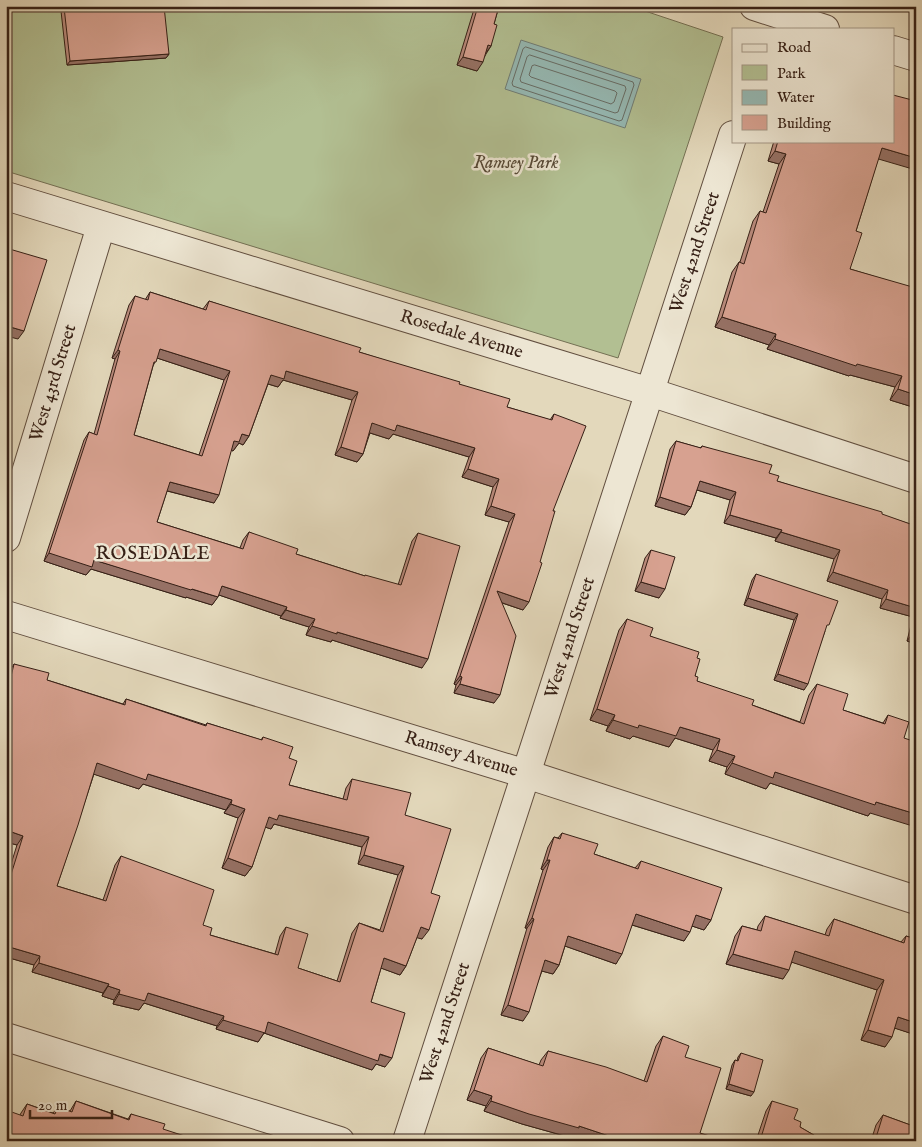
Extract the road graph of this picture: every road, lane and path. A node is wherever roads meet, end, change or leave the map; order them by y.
1 (766, 13) edge
2 (821, 28) edge
3 (894, 50) edge
4 (916, 57) edge
5 (732, 138) edge
6 (6, 196) edge
7 (101, 226) junction
8 (650, 392) junction
9 (916, 479) edge
10 (6, 538) edge
11 (6, 615) edge
12 (526, 774) junction
13 (916, 900) edge
14 (6, 1037) edge
15 (340, 1141) edge
16 (407, 1141) edge

1 - 2 street
3 - 4 street
5 - 8 street, West 42nd Street
6 - 7 street, Rosedale Avenue
7 - 8 street, Rosedale Avenue
7 - 10 street, West 43rd Street
8 - 9 street, Rosedale Avenue
8 - 12 street, West 42nd Street
11 - 12 street, Ramsey Avenue
12 - 13 street, Ramsey Avenue
12 - 16 street, West 42nd Street
14 - 15 street

